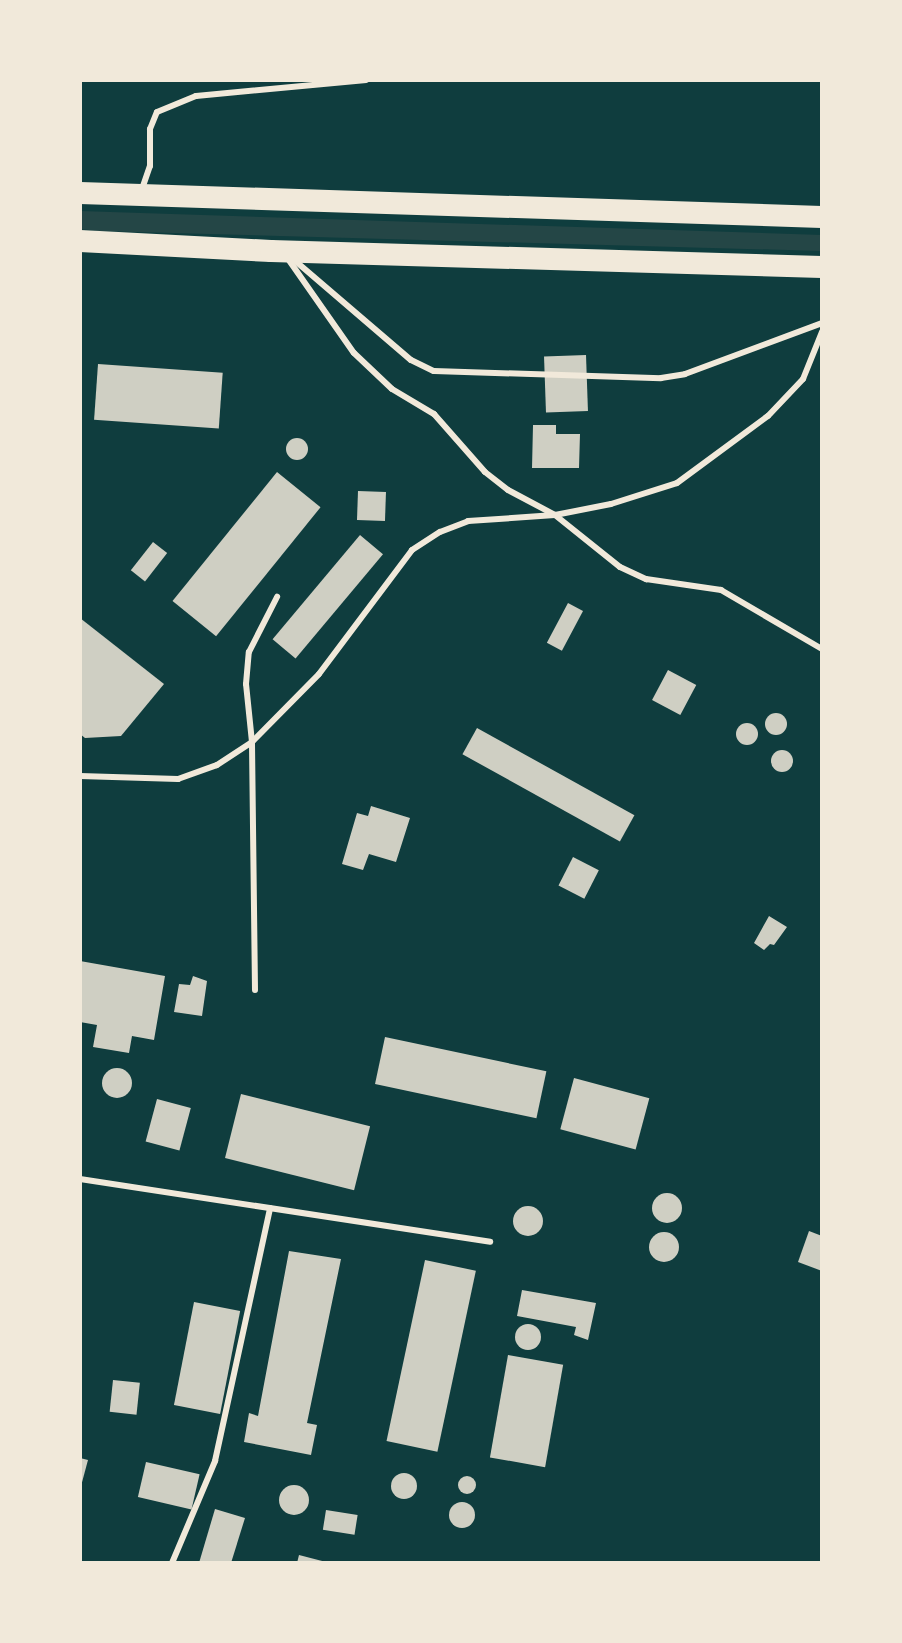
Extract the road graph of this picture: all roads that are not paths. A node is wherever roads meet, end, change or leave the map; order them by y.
1 (366, 80) edge
2 (80, 193) edge
3 (139, 195) junction
4 (822, 217) edge
5 (80, 241) edge
6 (284, 252) junction
7 (822, 267) edge
8 (822, 323) edge
9 (822, 332) edge
10 (555, 515) junction
11 (277, 597) dead end
12 (822, 649) edge
13 (252, 742) junction
14 (80, 776) edge
15 (255, 990) dead end
16 (80, 1179) edge
17 (270, 1208) junction
18 (490, 1242) dead end
19 (172, 1563) edge

1 - 3 lane
2 - 3 highway
3 - 4 highway
5 - 6 highway
6 - 7 highway
6 - 8 lane
6 - 10 lane
9 - 10 lane
10 - 12 lane
10 - 13 lane
11 - 13 lane
13 - 14 lane
13 - 15 lane
16 - 17 lane
17 - 18 lane
17 - 19 lane

